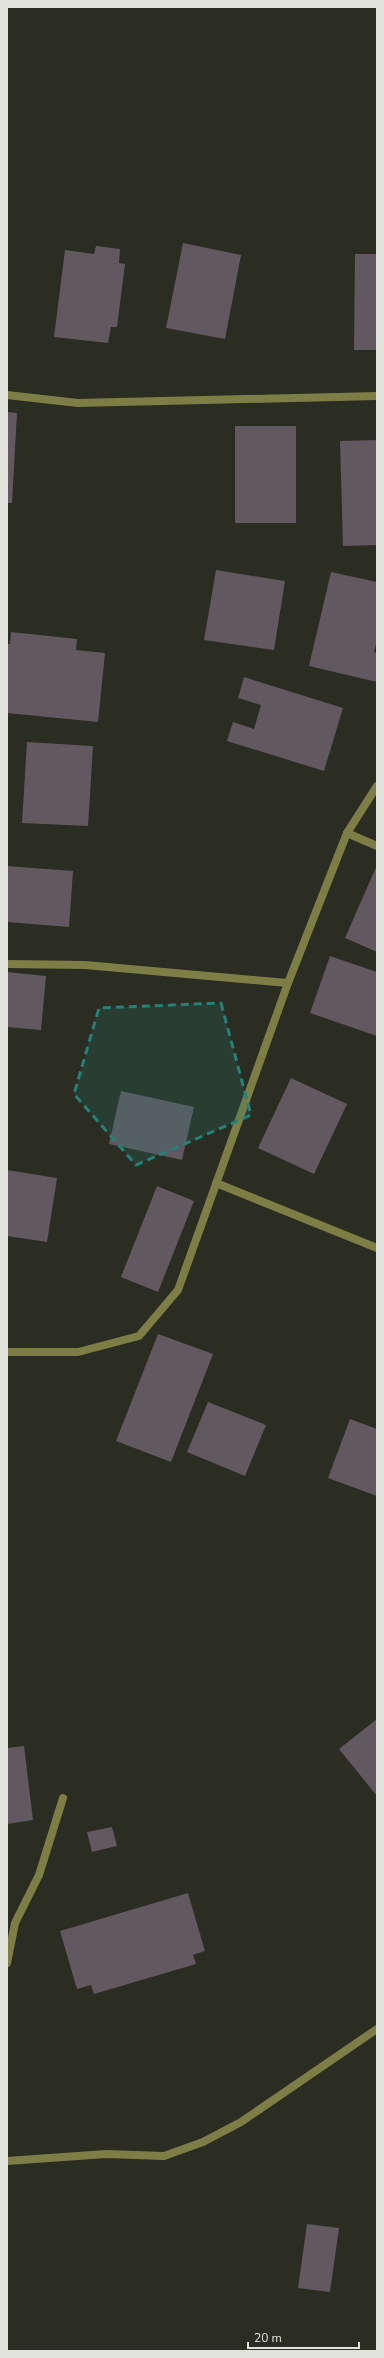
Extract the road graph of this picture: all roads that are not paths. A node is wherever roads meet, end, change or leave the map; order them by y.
1 (7, 395) edge
2 (377, 396) edge
3 (377, 786) edge
4 (347, 833) junction
5 (377, 846) edge
6 (7, 964) edge
7 (288, 983) junction
8 (216, 1183) junction
9 (377, 1248) edge
10 (7, 1352) edge
11 (63, 1798) dead end
12 (7, 1963) edge
13 (377, 2028) edge
14 (7, 2161) edge

1 - 2 street
3 - 4 street
4 - 5 street
4 - 7 street
6 - 7 street
7 - 8 street
8 - 9 street
8 - 10 street
11 - 12 street
13 - 14 street

